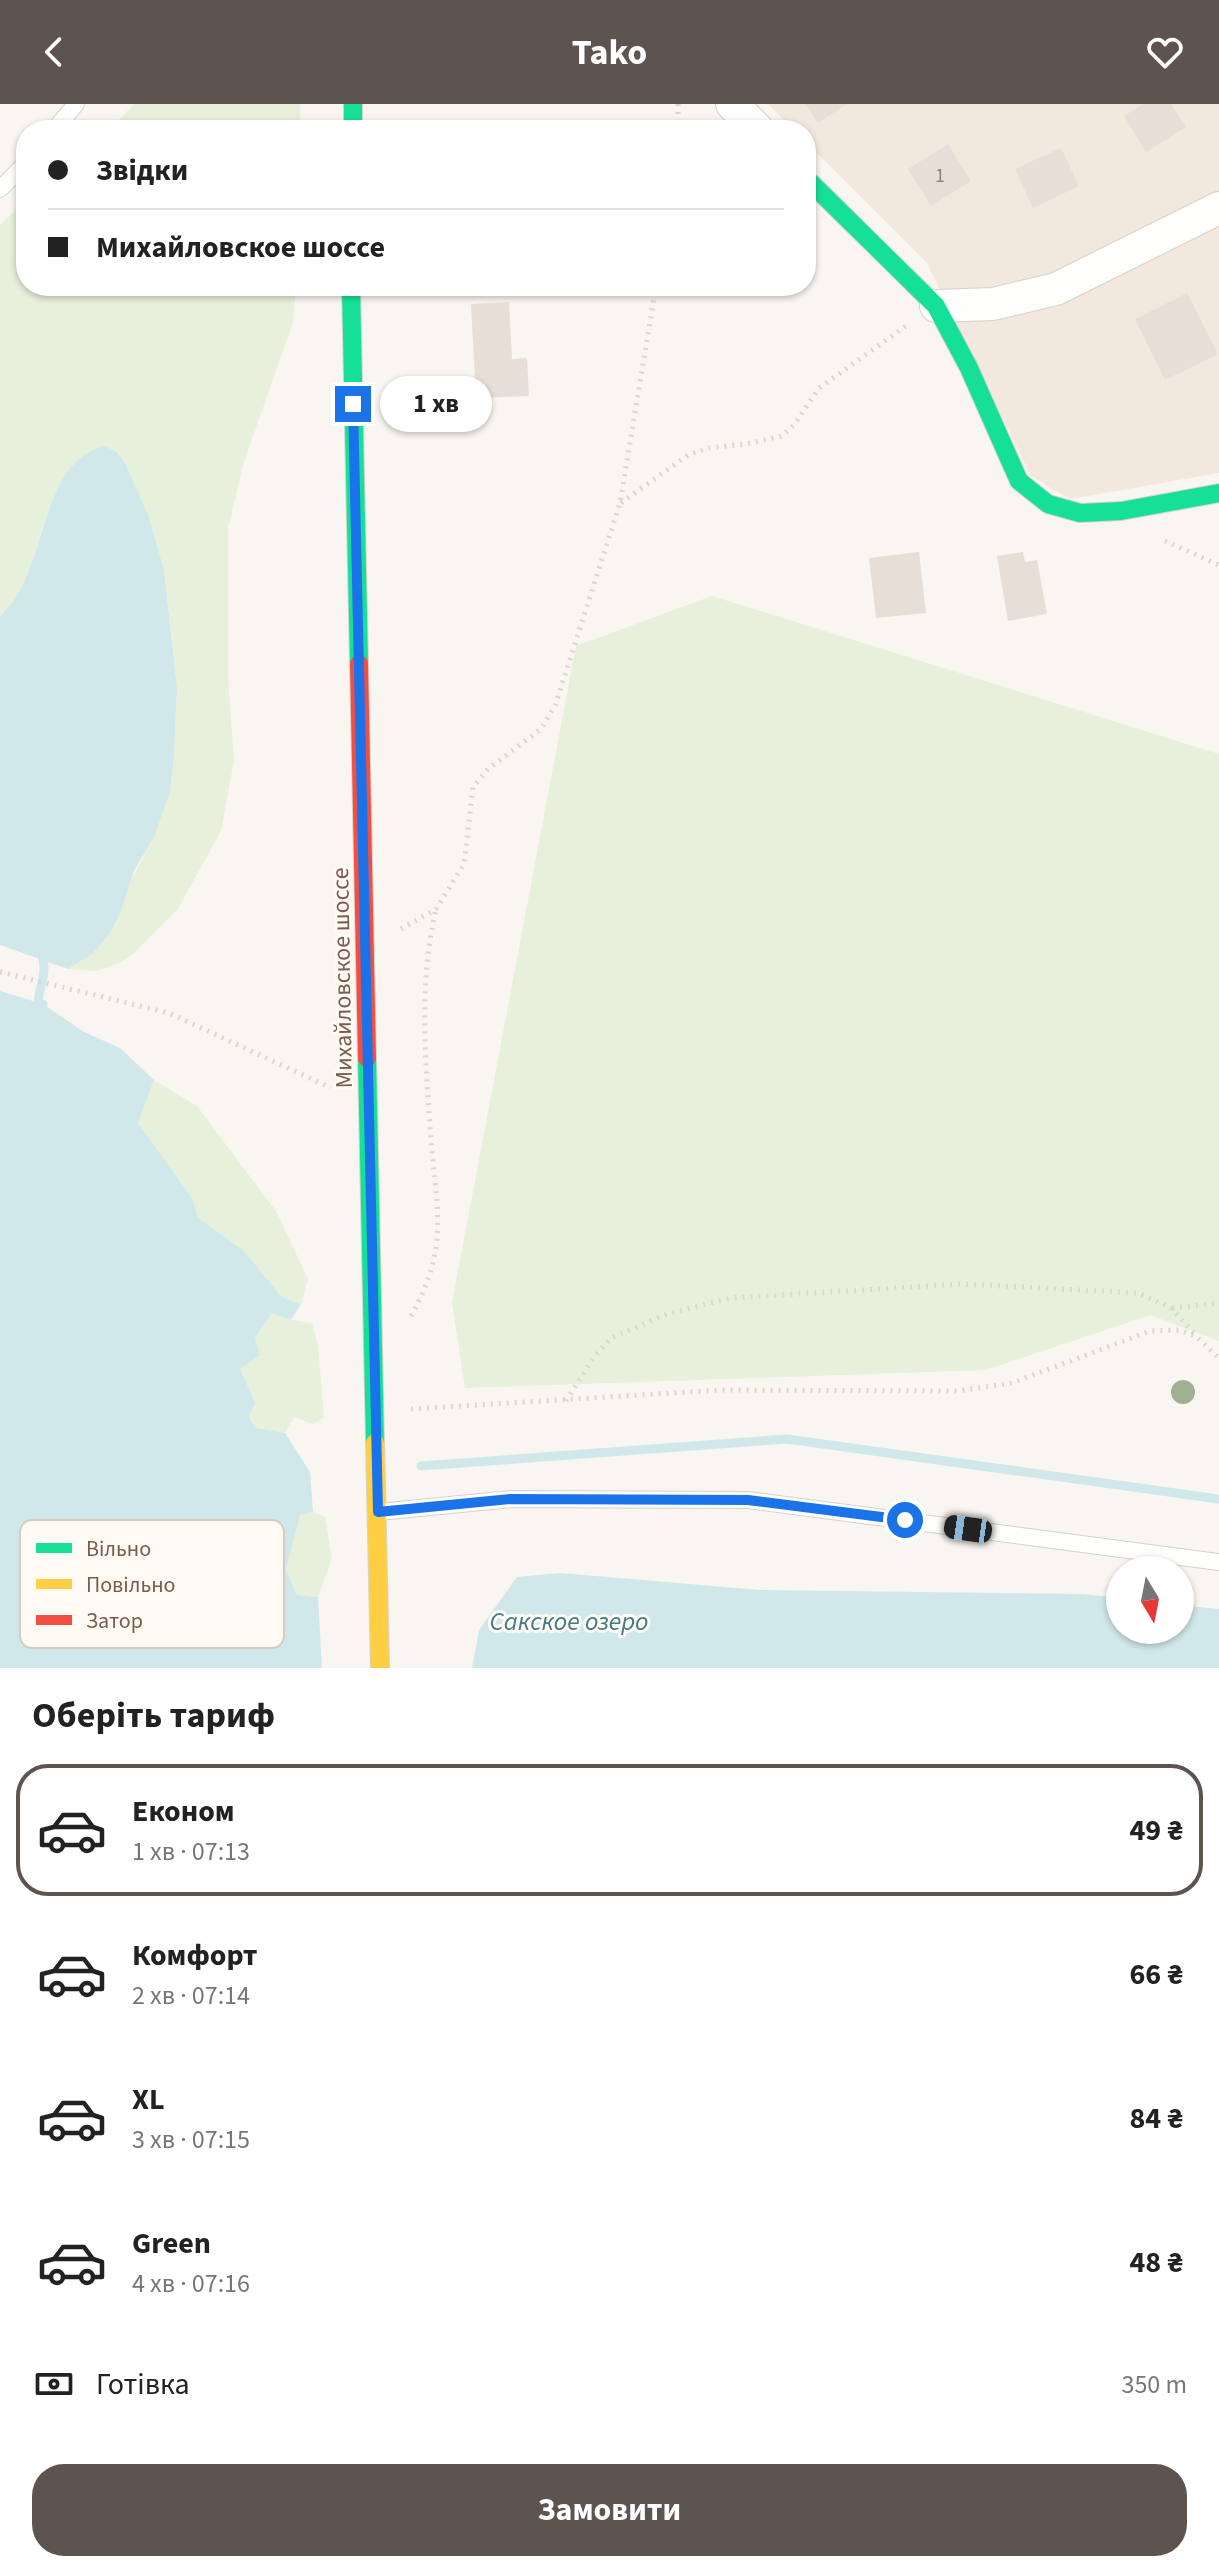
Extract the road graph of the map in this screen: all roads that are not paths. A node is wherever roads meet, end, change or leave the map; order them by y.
1 (76, 104) edge
2 (732, 104) edge
3 (62, 120) edge
4 (748, 120) edge
5 (16, 173) edge
6 (816, 188) edge
7 (0, 189) edge
8 (1219, 208) edge
9 (351, 296) edge
10 (936, 306) junction
11 (1219, 493) edge
12 (378, 1512) junction
13 (1219, 1562) edge
14 (380, 1668) edge

1 - 3 lane
2 - 4 street
5 - 7 lane
6 - 10 main road
8 - 10 street
9 - 12 main road, Михайловское шоссе
10 - 11 main road
12 - 13 lane
12 - 14 main road, Михайловское шоссе

